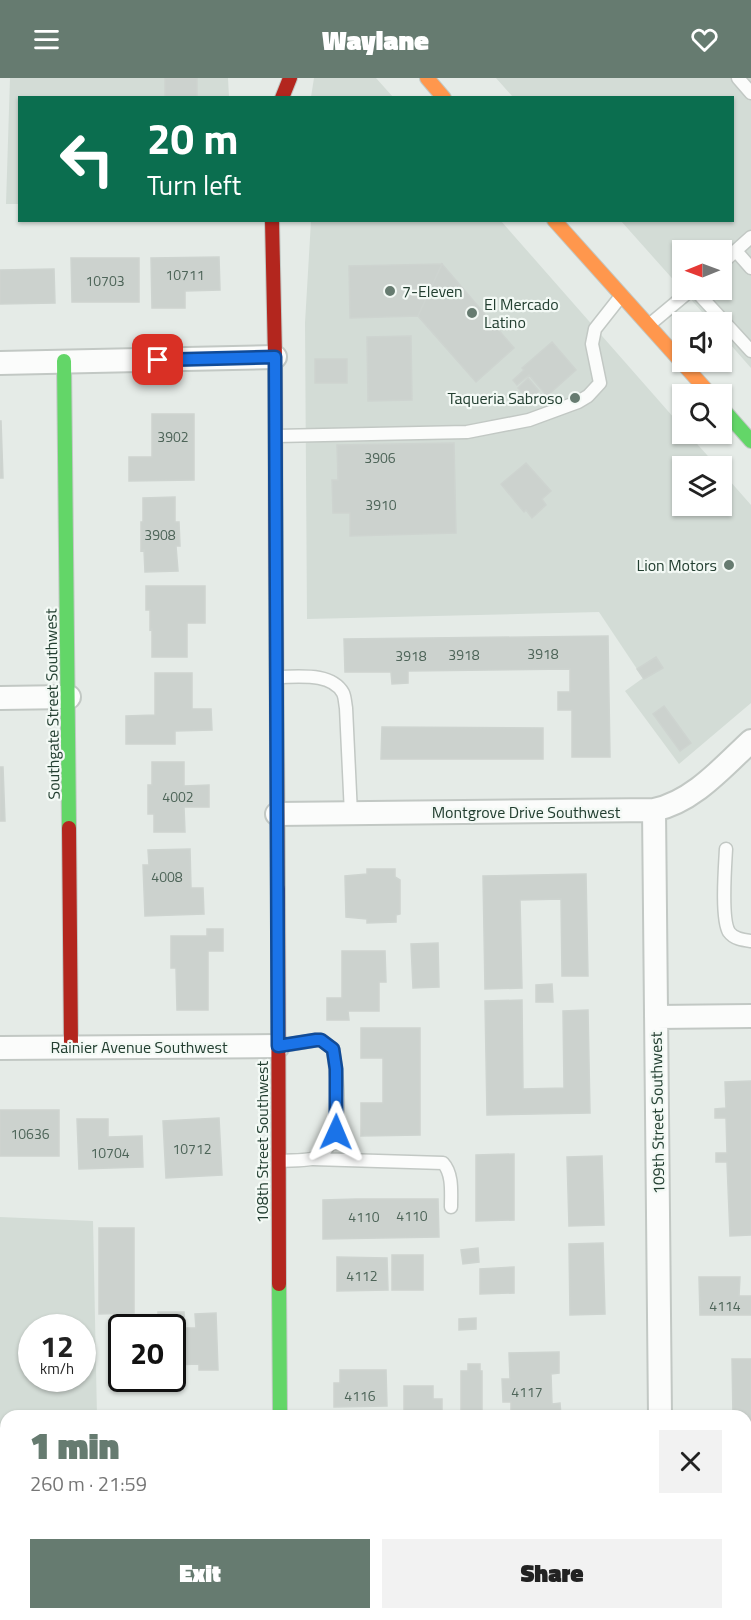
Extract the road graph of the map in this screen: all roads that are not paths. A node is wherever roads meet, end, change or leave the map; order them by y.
1 (290, 78) edge
2 (427, 78) edge
3 (738, 78) edge
4 (751, 93) edge
5 (283, 96) edge
6 (442, 96) edge
7 (272, 222) edge
8 (556, 222) edge
9 (751, 237) edge
10 (736, 251) junction
11 (732, 254) edge
12 (751, 268) edge
13 (621, 296) junction
14 (680, 300) edge
15 (703, 300) edge
16 (648, 326) junction
17 (751, 351) edge
18 (275, 357) junction
19 (64, 361) junction
20 (0, 363) edge
21 (701, 384) edge
22 (732, 419) edge
23 (275, 436) junction
24 (751, 441) edge
25 (276, 677) junction
26 (69, 697) junction
27 (0, 698) edge
28 (751, 741) edge
29 (654, 810) junction
30 (277, 814) junction
31 (351, 814) junction
32 (726, 849) dead end
33 (751, 941) edge
34 (751, 1016) edge
35 (656, 1017) junction
36 (278, 1046) junction
37 (71, 1047) junction
38 (0, 1048) edge
39 (313, 1159) junction
40 (279, 1161) junction
41 (451, 1207) dead end
42 (280, 1410) edge
43 (660, 1410) edge

1 - 5 street
2 - 6 street
3 - 4 lane
7 - 18 street, 108th Street Southwest
8 - 13 street
9 - 10 lane
10 - 11 lane
10 - 12 lane
13 - 16 street
13 - 23 lane
14 - 16 lane
15 - 17 lane
16 - 21 street
18 - 19 street
18 - 23 street, 108th Street Southwest
19 - 20 street
19 - 26 street, Southgate Street Southwest
22 - 24 street
23 - 25 street, 108th Street Southwest
25 - 30 street, 108th Street Southwest
25 - 31 lane
26 - 27 street
26 - 37 street, Southgate Street Southwest
28 - 29 street, Montgrove Drive Southwest
29 - 31 street, Montgrove Drive Southwest
29 - 35 street, 109th Street Southwest
30 - 31 street, Montgrove Drive Southwest
30 - 36 street, 108th Street Southwest
32 - 33 lane
34 - 35 street
35 - 43 street, 109th Street Southwest
36 - 37 street, Rainier Avenue Southwest
36 - 39 lane
36 - 40 street, 108th Street Southwest
37 - 38 street, Rainier Avenue Southwest
39 - 40 lane
39 - 41 lane
40 - 42 street, 108th Street Southwest

